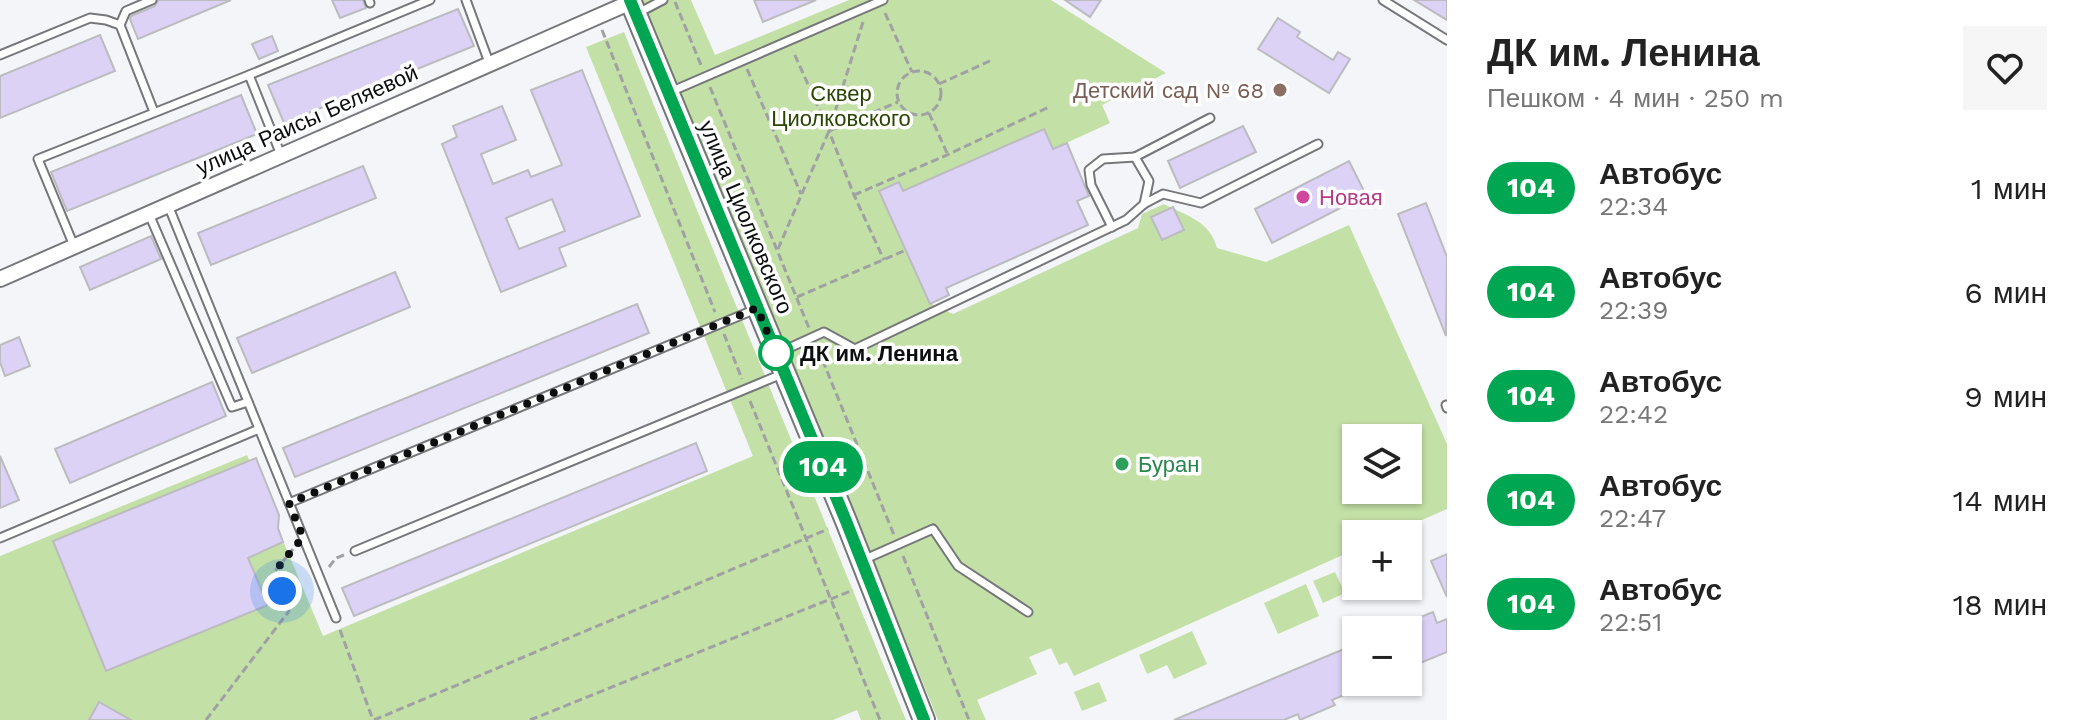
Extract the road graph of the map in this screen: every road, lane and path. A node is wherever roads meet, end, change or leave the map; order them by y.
1 (152, 0) edge
2 (430, 0) edge
3 (466, 0) edge
4 (663, 0) edge
5 (674, 0) edge
6 (1383, 0) edge
7 (882, 1) edge
8 (632, 5) edge
9 (868, 7) junction
10 (597, 18) junction
11 (120, 25) junction
12 (1447, 40) edge
13 (789, 41) junction
14 (0, 55) edge
15 (743, 60) junction
16 (992, 60) dead end
17 (490, 65) junction
18 (912, 72) junction
19 (249, 75) junction
20 (706, 76) junction
21 (939, 84) junction
22 (668, 93) junction
23 (898, 102) junction
24 (1049, 107) dead end
25 (154, 112) junction
26 (929, 113) junction
27 (1210, 118) dead end
28 (829, 131) junction
29 (1318, 144) dead end
30 (281, 155) junction
31 (947, 155) junction
32 (1135, 157) junction
33 (801, 194) junction
34 (854, 195) junction
35 (1144, 204) junction
36 (168, 205) junction
37 (149, 212) junction
38 (1112, 227) junction
39 (74, 246) junction
40 (778, 249) junction
41 (906, 250) dead end
42 (884, 260) junction
43 (0, 279) edge
44 (797, 297) junction
45 (757, 308) junction
46 (720, 324) junction
47 (813, 337) junction
48 (780, 363) junction
49 (745, 389) junction
50 (248, 402) junction
51 (259, 429) junction
52 (289, 503) junction
53 (846, 521) junction
54 (303, 537) junction
55 (0, 538) edge
56 (806, 538) junction
57 (898, 544) junction
58 (355, 551) joint
59 (861, 561) junction
60 (329, 567) dead end
61 (869, 583) junction
62 (831, 600) junction
63 (1028, 612) dead end
64 (336, 618) joint
65 (206, 720) edge
66 (374, 720) edge
67 (530, 720) edge
68 (880, 720) edge
69 (924, 720) edge
70 (969, 720) edge

1 - 11 lane
2 - 19 lane
3 - 17 lane
4 - 8 lane
5 - 20 path
6 - 12 lane
7 - 9 lane
7 - 18 path
8 - 10 street, улица Раисы Беляевой
8 - 22 street, улица Циолковского
9 - 13 lane
9 - 28 path
10 - 17 street, улица Раисы Беляевой
10 - 46 path
11 - 14 lane
11 - 25 lane
13 - 15 lane
13 - 28 path
15 - 20 lane
15 - 33 path
16 - 21 path
17 - 30 street, улица Раисы Беляевой
18 - 21 path
18 - 23 path
19 - 25 lane
19 - 30 lane
20 - 22 lane
20 - 40 path
21 - 26 path
22 - 45 street, улица Циолковского
23 - 26 path
23 - 28 path
24 - 31 path
25 - 39 lane
26 - 31 path
27 - 32 lane
28 - 33 path
28 - 34 path
29 - 35 lane
30 - 36 street, улица Раисы Беляевой
31 - 34 path
32 - 35 lane
32 - 38 lane
33 - 40 path
34 - 42 path
35 - 38 lane
36 - 37 street, улица Раисы Беляевой
36 - 50 lane
37 - 39 street, улица Раисы Беляевой
37 - 50 lane
38 - 47 lane
39 - 43 street, улица Раисы Беляевой
40 - 44 path
41 - 42 path
42 - 44 path
44 - 47 path
45 - 46 lane
45 - 48 street, улица Циолковского
46 - 49 path
46 - 52 lane
47 - 48 lane
47 - 57 path
48 - 49 lane
48 - 53 street, улица Циолковского
49 - 56 path
49 - 58 lane
50 - 51 lane
51 - 52 lane
51 - 55 lane
52 - 54 lane
53 - 56 path
53 - 59 street, улица Циолковского
54 - 64 lane
54 - 65 path
56 - 62 path
56 - 66 path
57 - 59 lane
57 - 63 lane
57 - 70 path
58 - 60 path
59 - 61 street, улица Циолковского
61 - 62 path
61 - 69 street, улица Циолковского
62 - 67 path
62 - 68 path
64 - 66 path

